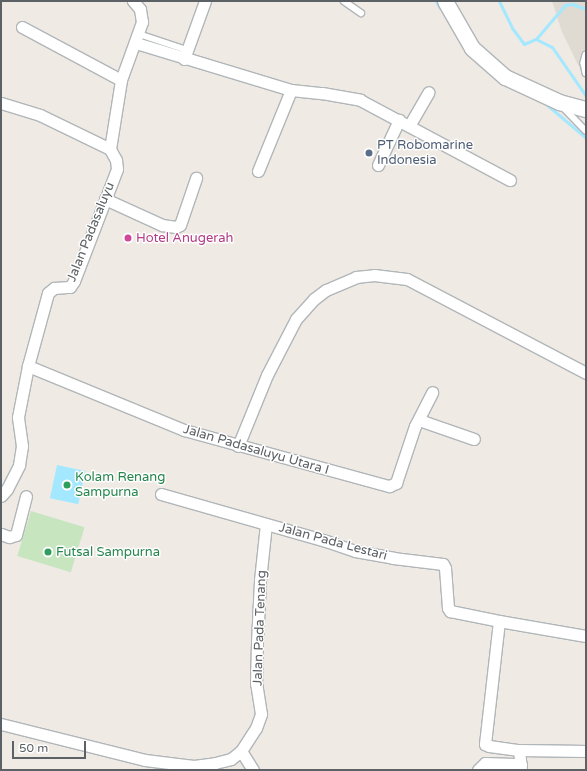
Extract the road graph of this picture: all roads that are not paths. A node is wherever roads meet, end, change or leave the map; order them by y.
1 (133, 1) edge
2 (205, 1) edge
3 (344, 1) edge
4 (445, 1) edge
5 (361, 13) dead end
6 (22, 27) dead end
7 (137, 38) junction
8 (186, 55) junction
9 (586, 55) edge
10 (586, 73) edge
11 (121, 80) junction
12 (291, 90) junction
13 (429, 92) dead end
14 (559, 102) junction
15 (1, 103) edge
16 (581, 108) edge
17 (404, 123) junction
18 (586, 131) edge
19 (110, 149) junction
20 (378, 165) dead end
21 (258, 171) dead end
22 (196, 178) dead end
23 (510, 180) dead end
24 (105, 199) junction
25 (28, 366) junction
26 (586, 373) edge
27 (432, 392) dead end
28 (419, 420) junction
29 (474, 439) dead end
30 (238, 446) junction
31 (161, 494) dead end
32 (1, 496) edge
33 (26, 496) dead end
34 (266, 524) junction
35 (1, 534) edge
36 (499, 621) junction
37 (586, 636) edge
38 (1, 724) edge
39 (241, 751) junction
40 (586, 751) edge
41 (586, 758) edge
42 (520, 760) edge
43 (253, 770) edge
44 (478, 770) edge

1 - 7 street, Jalan Padasaluyu
2 - 8 street
3 - 5 lane
4 - 14 main road
6 - 11 street
7 - 8 street
7 - 11 street, Jalan Padasaluyu
8 - 12 street
9 - 10 lane
11 - 19 street, Jalan Padasaluyu
12 - 17 street
12 - 21 street
13 - 17 street
14 - 16 main road
14 - 18 lane
15 - 19 street
17 - 20 street
17 - 23 street
19 - 24 street, Jalan Padasaluyu
22 - 24 street
24 - 25 street, Jalan Padasaluyu
25 - 30 street, Jalan Padasaluyu Utara I
25 - 32 street, Jalan Padasaluyu
26 - 30 street
27 - 28 street, Jalan Padasaluyu Utara I
28 - 29 street
28 - 30 street, Jalan Padasaluyu Utara I
31 - 34 street, Jalan Pada Lestari
33 - 35 street
34 - 36 street, Jalan Pada Lestari
34 - 39 street, Jalan Pada Tenang
36 - 37 street, Jalan Pada Lestari
36 - 42 street
38 - 39 street
39 - 43 street
40 - 42 street
41 - 42 street
42 - 44 street

